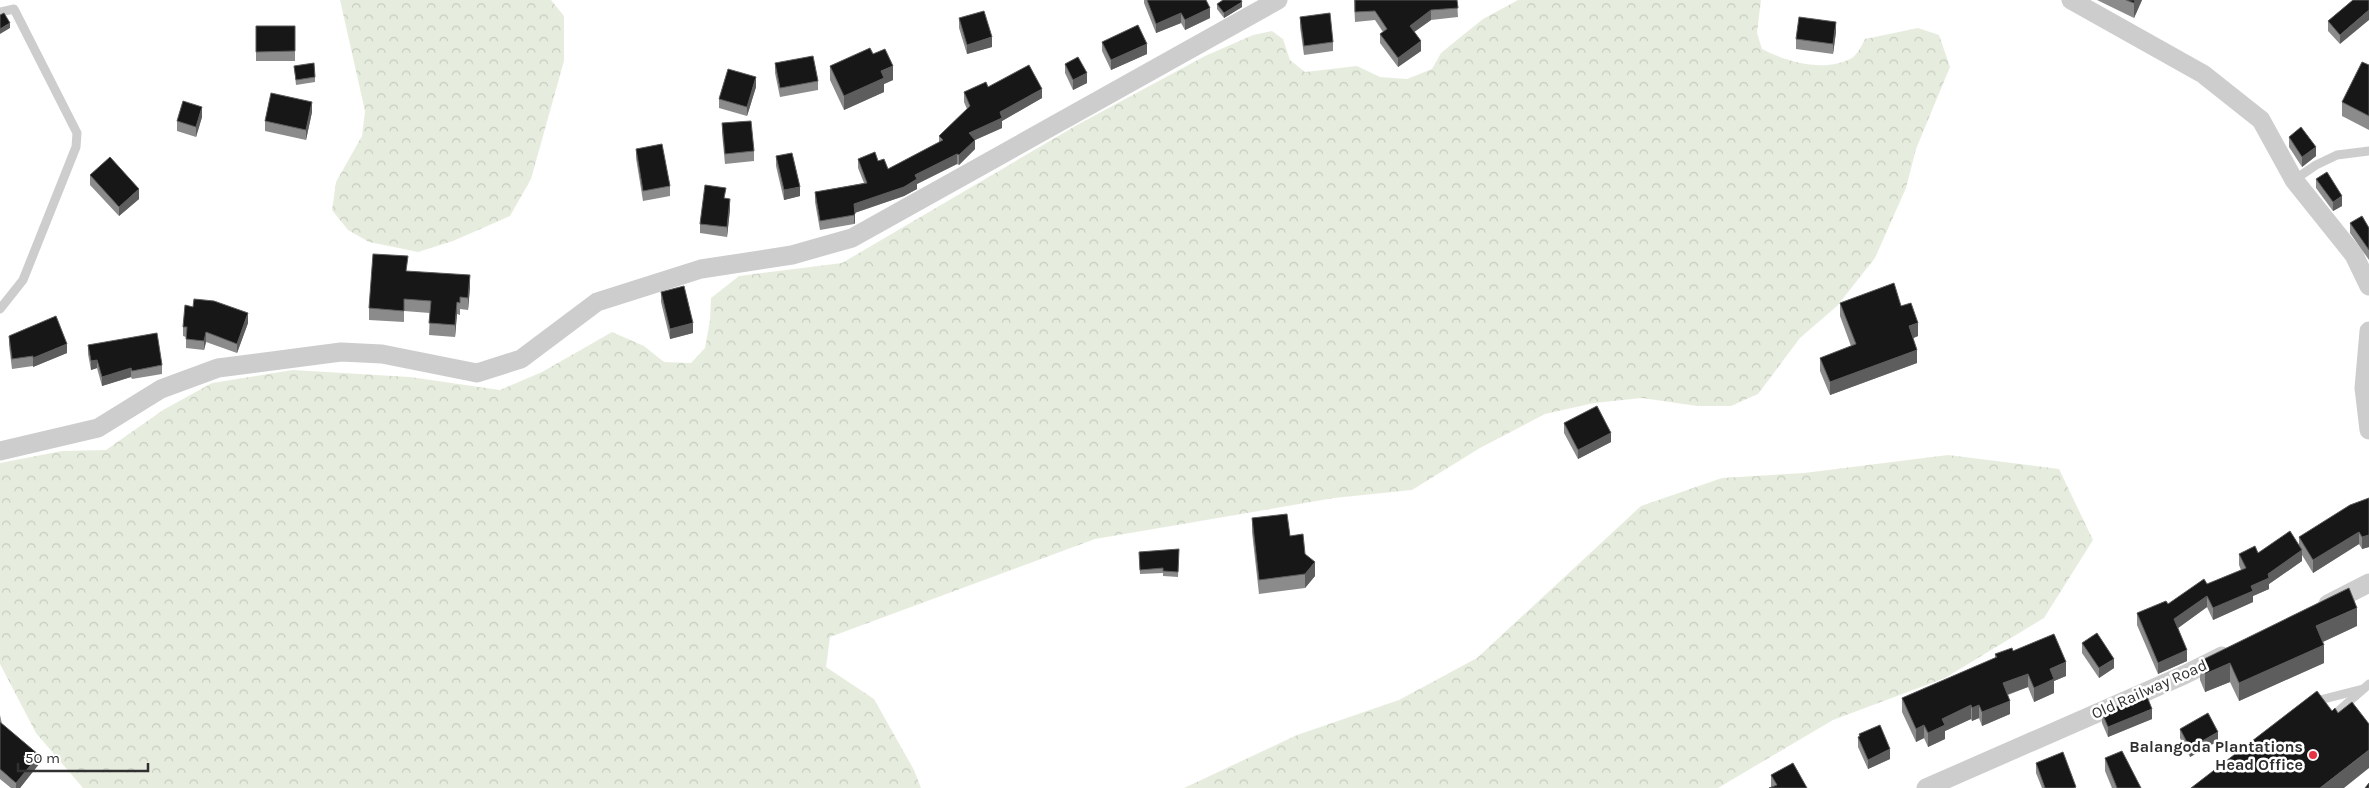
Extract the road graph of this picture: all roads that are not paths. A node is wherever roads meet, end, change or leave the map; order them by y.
1 (1278, 0) edge
2 (2071, 0) edge
3 (0, 12) edge
4 (2369, 151) edge
5 (2294, 180) junction
6 (2369, 286) edge
7 (0, 308) edge
8 (2369, 331) edge
9 (2369, 430) edge
10 (0, 451) edge
11 (2369, 583) edge
12 (2307, 614) edge
13 (2237, 649) edge
14 (2366, 686) edge
15 (2303, 708) edge
16 (2335, 714) edge
17 (1926, 788) edge

1 - 10 street
2 - 5 street
3 - 7 lane
4 - 5 lane
5 - 6 street
8 - 9 street
11 - 12 street
13 - 17 street, Old Railway Road
14 - 15 lane
14 - 16 lane

